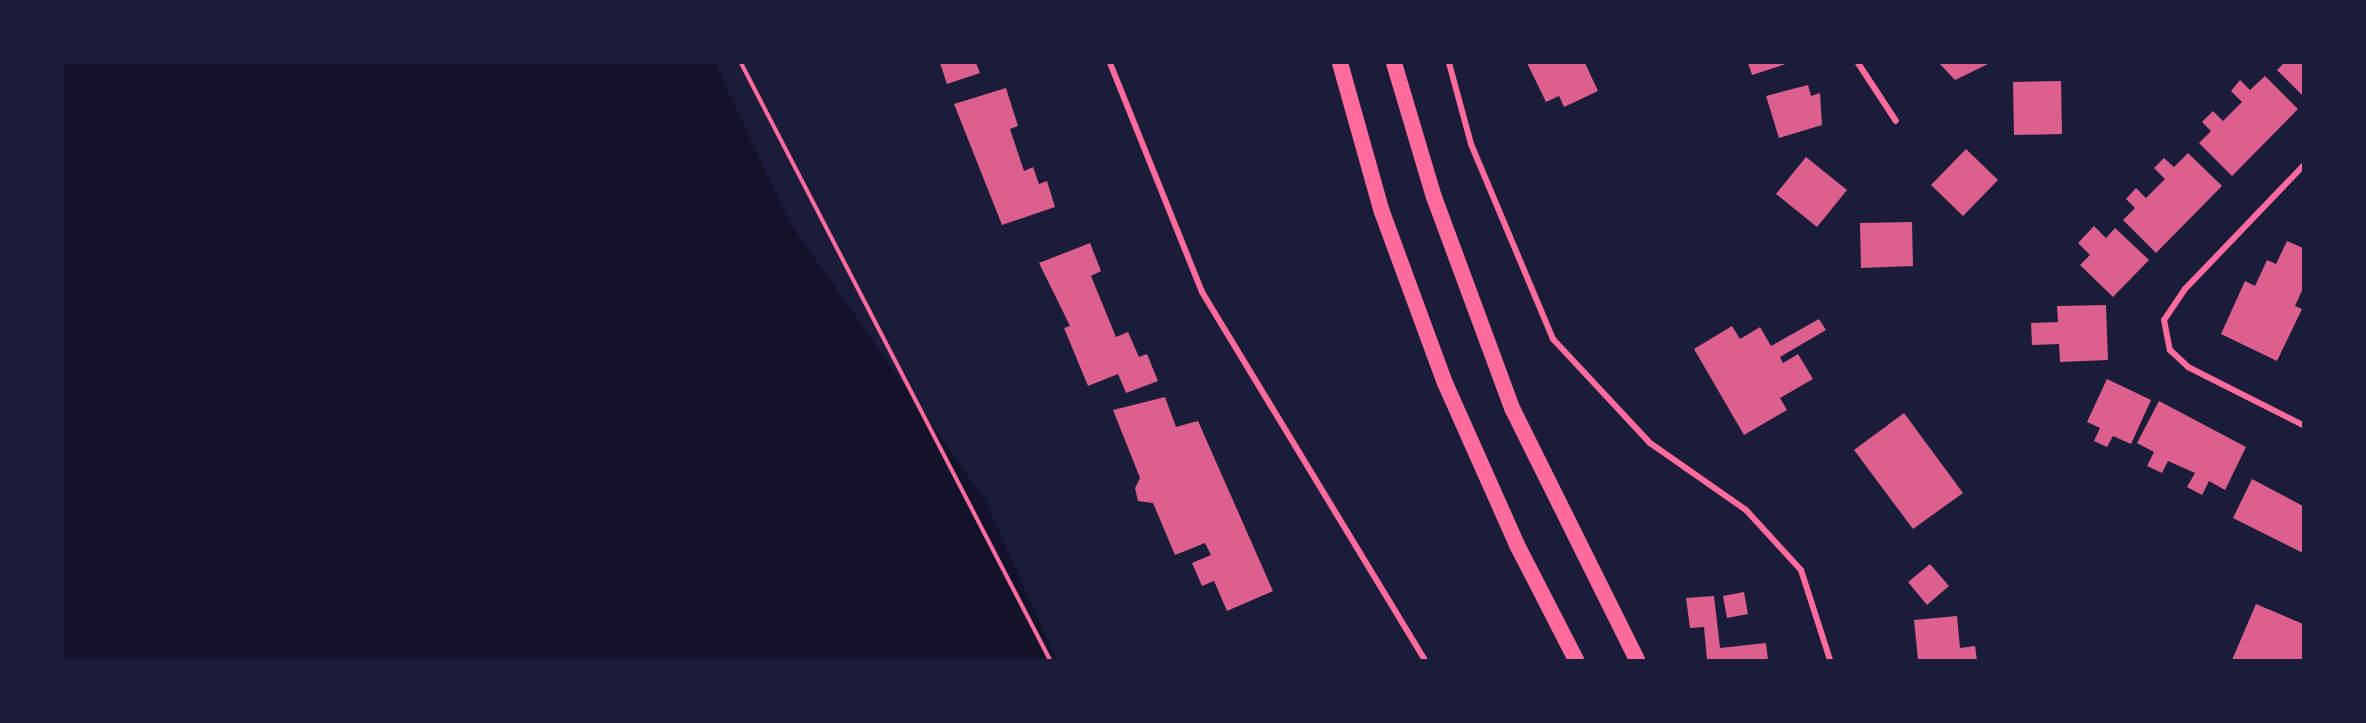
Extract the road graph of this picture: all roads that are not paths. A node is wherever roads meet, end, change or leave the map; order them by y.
1 (1110, 63) edge
2 (1340, 63) edge
3 (1394, 63) edge
4 (1449, 63) edge
5 (1858, 63) edge
6 (1896, 122) dead end
7 (2303, 166) edge
8 (2303, 425) edge
9 (1425, 660) edge
10 (1576, 660) edge
11 (1637, 660) edge
12 (1830, 660) edge

1 - 9 street
2 - 10 highway
3 - 11 highway
4 - 12 street
5 - 6 street
7 - 8 street

